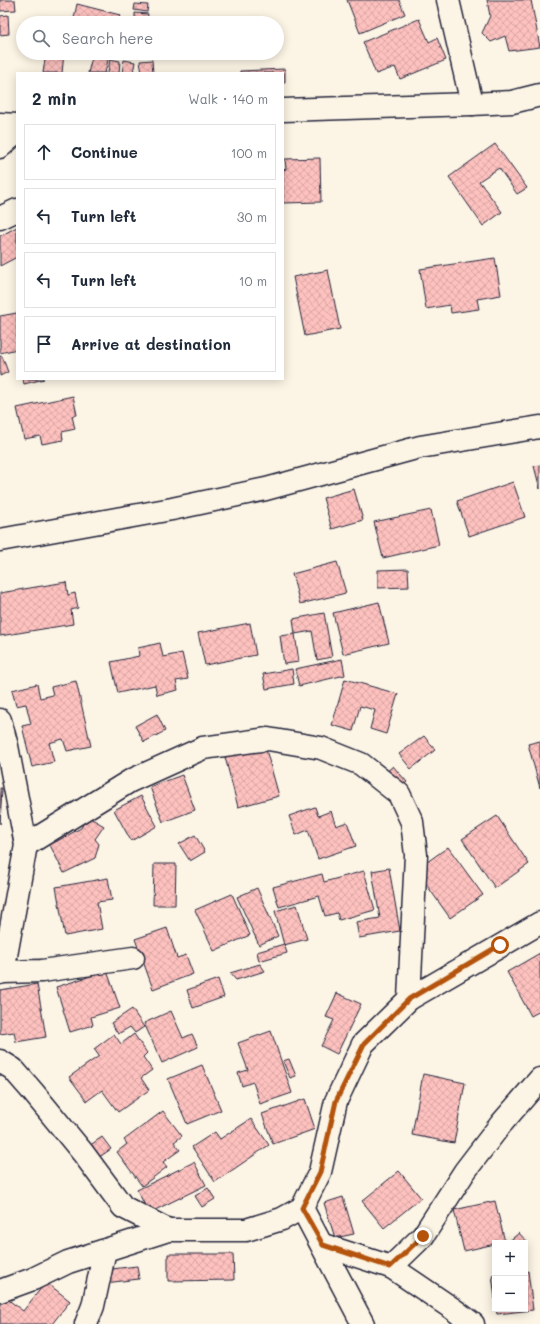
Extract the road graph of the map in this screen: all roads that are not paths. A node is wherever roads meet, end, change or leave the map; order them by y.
1 (448, 0) edge
2 (540, 94) edge
3 (472, 104) junction
4 (284, 110) edge
5 (0, 124) edge
6 (16, 125) edge
7 (16, 133) edge
8 (0, 147) edge
9 (16, 210) edge
10 (0, 218) edge
11 (540, 427) edge
12 (0, 540) edge
13 (0, 720) edge
14 (26, 845) junction
15 (540, 923) edge
16 (133, 958) dead end
17 (2, 972) edge
18 (409, 999) junction
19 (0, 1061) edge
20 (540, 1079) edge
21 (302, 1208) junction
22 (168, 1230) junction
23 (323, 1245) junction
24 (105, 1250) junction
25 (390, 1267) junction
26 (0, 1291) edge
27 (86, 1324) edge
28 (364, 1324) edge
29 (473, 1324) edge

1 - 3 street
2 - 3 street
3 - 4 street
5 - 6 street
7 - 8 street
9 - 10 street
11 - 12 street
13 - 14 street
14 - 17 street
14 - 18 street
15 - 18 street
16 - 17 street
18 - 21 street
19 - 22 street
20 - 25 street
21 - 22 street
21 - 23 street
22 - 24 street
23 - 25 street
23 - 28 street
24 - 26 street
24 - 27 street
25 - 29 street

